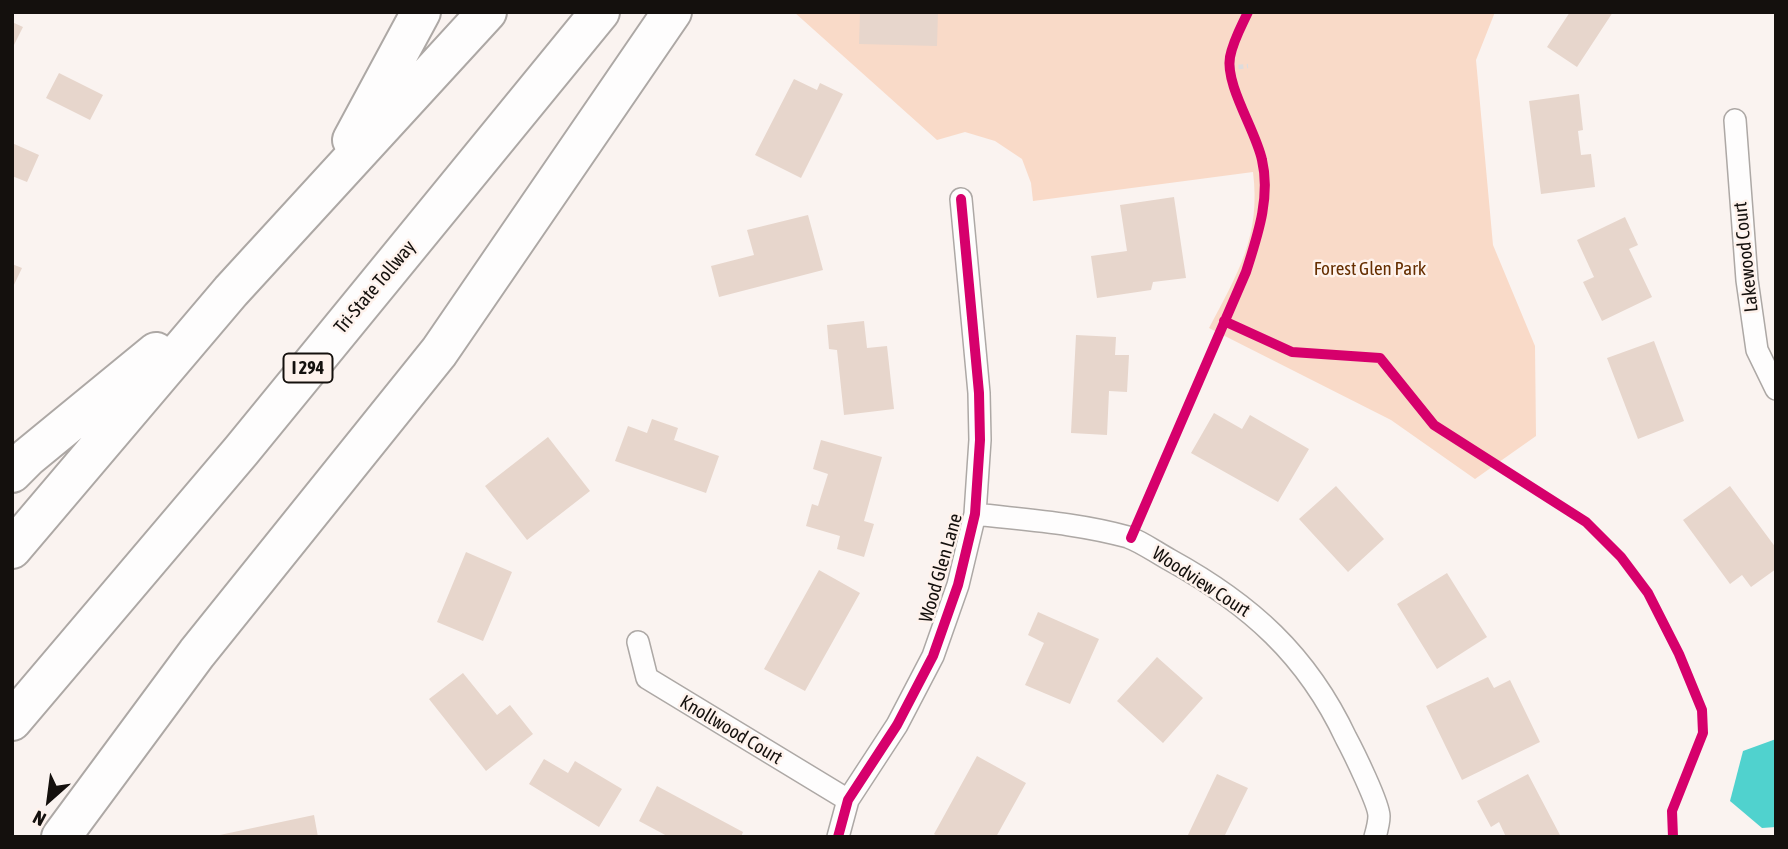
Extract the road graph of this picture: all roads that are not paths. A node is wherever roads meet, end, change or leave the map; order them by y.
1 (421, 12) edge
2 (487, 12) edge
3 (600, 12) edge
4 (672, 12) edge
5 (1735, 120) dead end
6 (323, 193) junction
7 (961, 199) dead end
8 (231, 291) junction
9 (1776, 389) edge
10 (12, 473) edge
11 (975, 514) junction
12 (12, 549) edge
13 (638, 642) dead end
14 (12, 721) edge
15 (848, 800) junction
16 (61, 837) edge
17 (838, 837) edge
18 (1375, 837) edge

1 - 6 highway
2 - 6 highway
3 - 14 highway, Tri-State Tollway / I 294
4 - 16 highway
5 - 9 street, Lakewood Court
6 - 8 highway
7 - 11 street, Wood Glen Lane
8 - 10 highway
8 - 12 highway
11 - 15 street, Wood Glen Lane
11 - 18 street, Woodview Court
13 - 15 street, Knollwood Court
15 - 17 street, Wood Glen Lane

